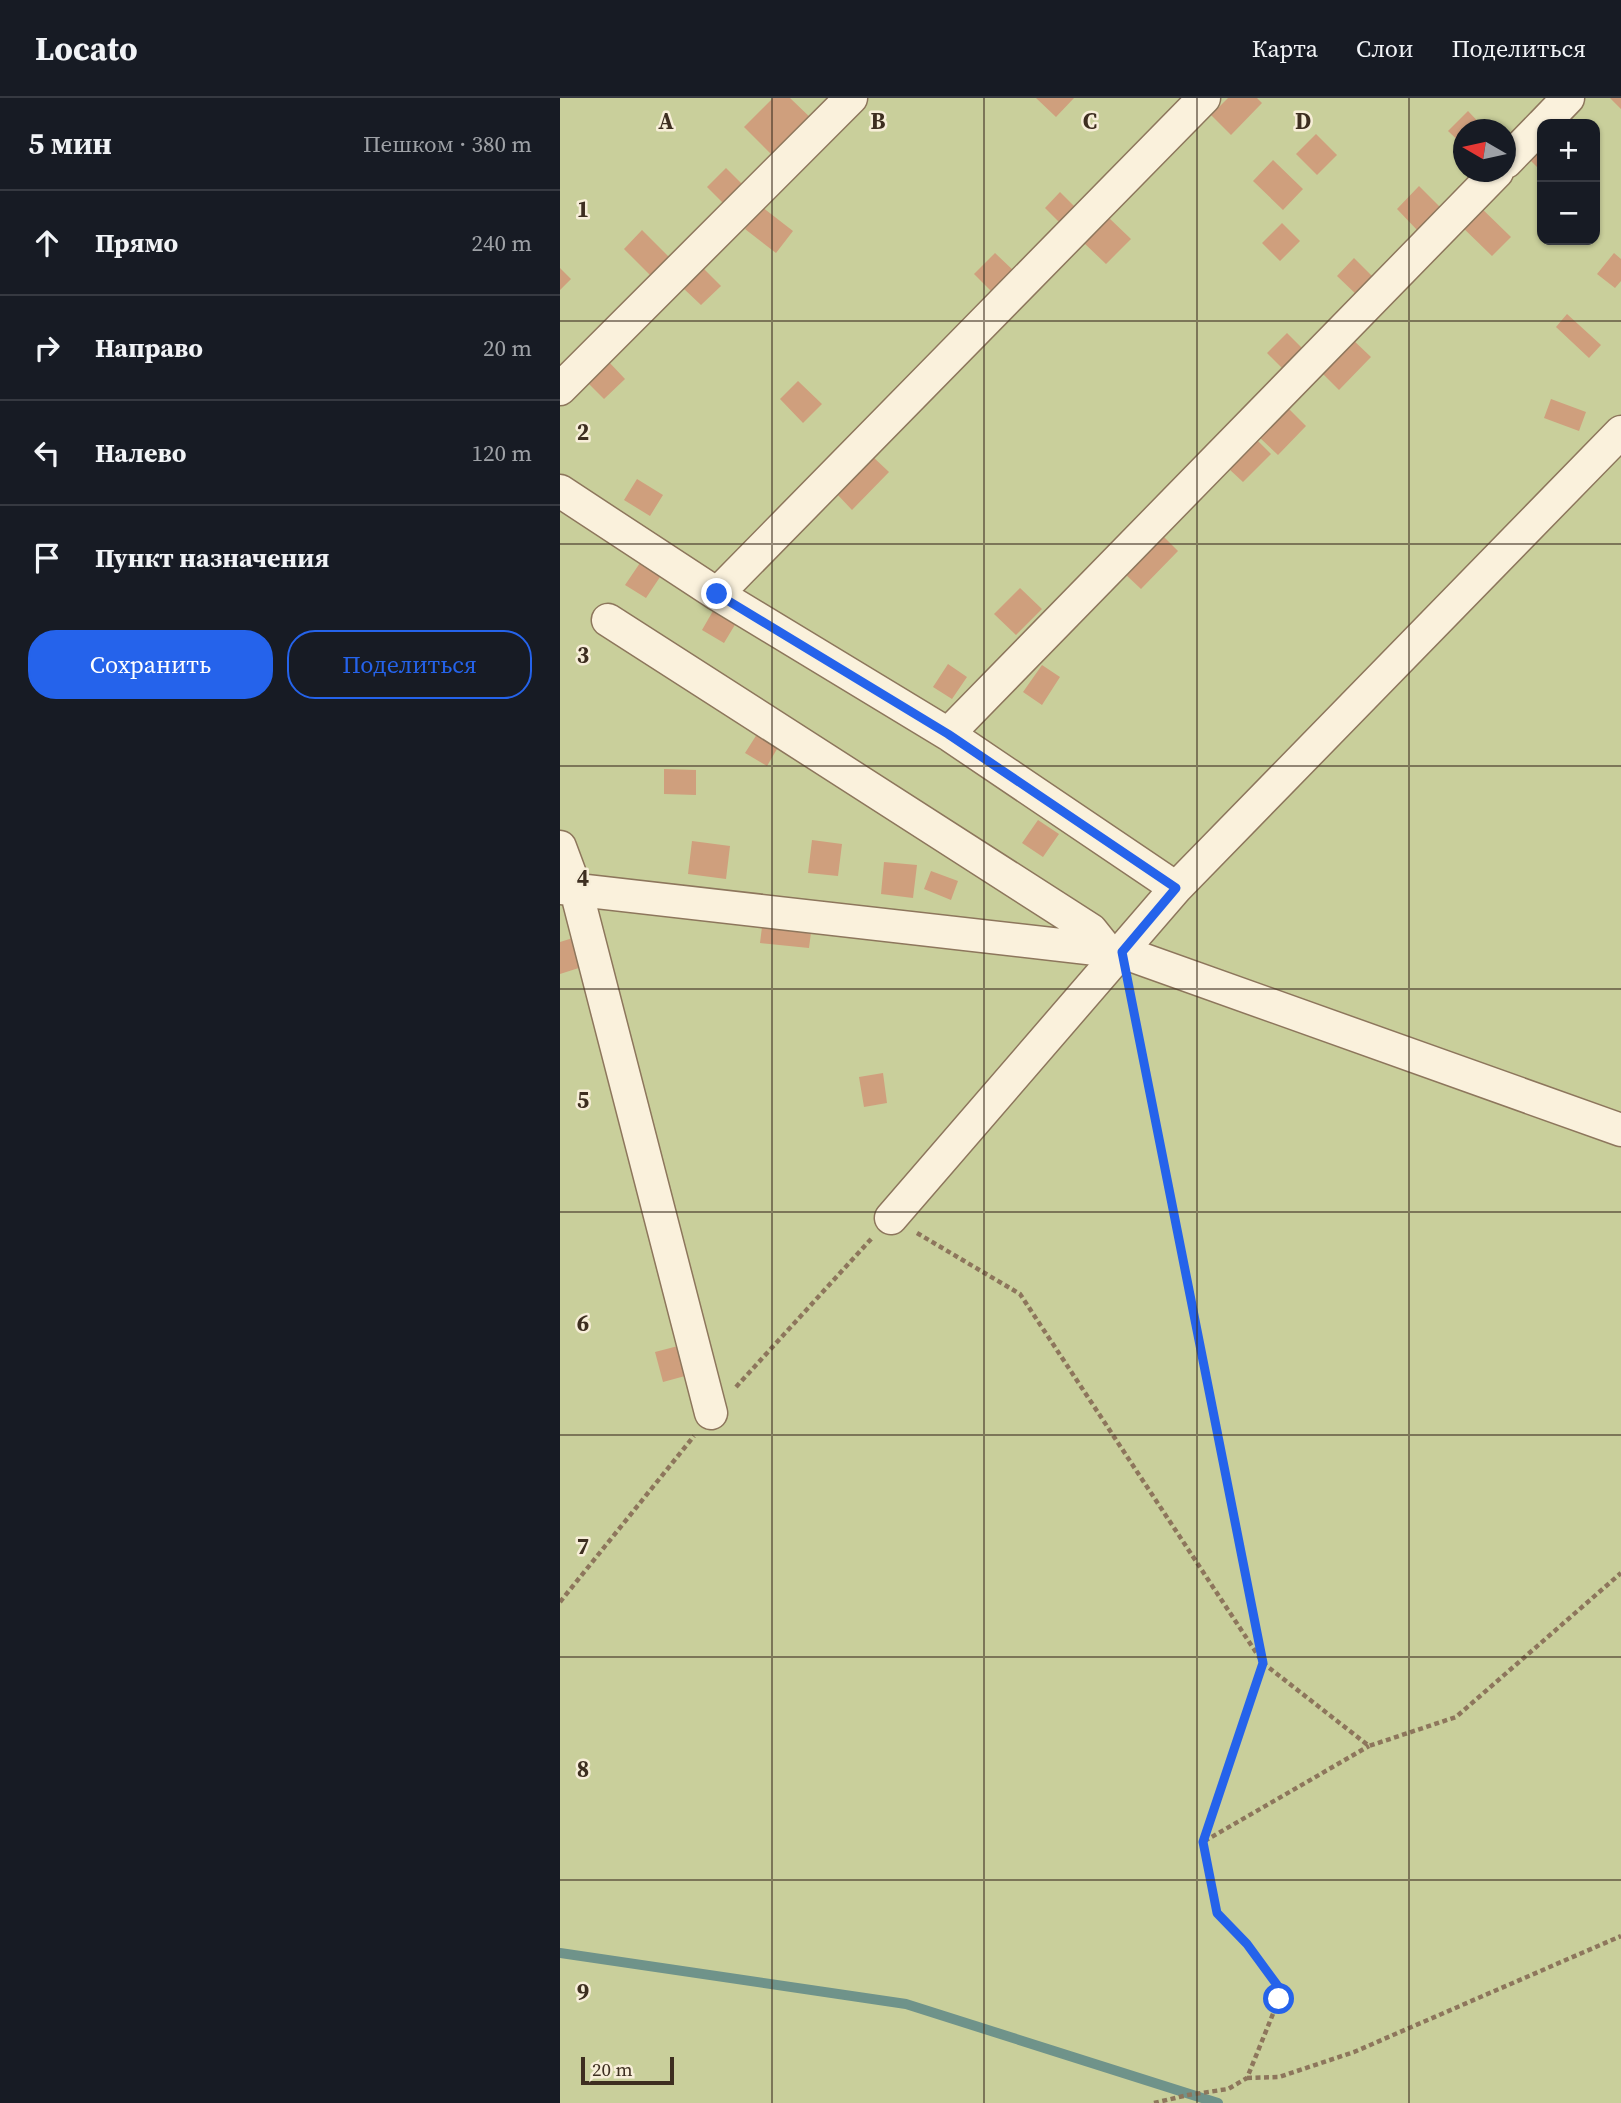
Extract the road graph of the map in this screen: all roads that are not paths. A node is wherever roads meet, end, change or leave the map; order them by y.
1 (851, 98) edge
2 (1204, 98) edge
3 (1568, 98) edge
4 (1547, 119) edge
5 (1537, 129) edge
6 (1516, 151) edge
7 (1487, 182) edge
8 (560, 389) edge
9 (1621, 432) edge
10 (560, 491) edge
11 (717, 594) junction
12 (608, 620) dead end
13 (948, 734) junction
14 (560, 846) edge
15 (1176, 888) junction
16 (568, 889) edge
17 (1115, 951) junction
18 (1621, 1130) edge
19 (891, 1218) road end
20 (711, 1413) dead end

1 - 8 street
2 - 11 street
3 - 4 street
5 - 6 street
7 - 13 street
9 - 15 street
10 - 11 street
11 - 13 street
12 - 17 street
13 - 15 street
14 - 16 street
15 - 17 street
16 - 17 street
16 - 20 street
17 - 18 street
17 - 19 street

